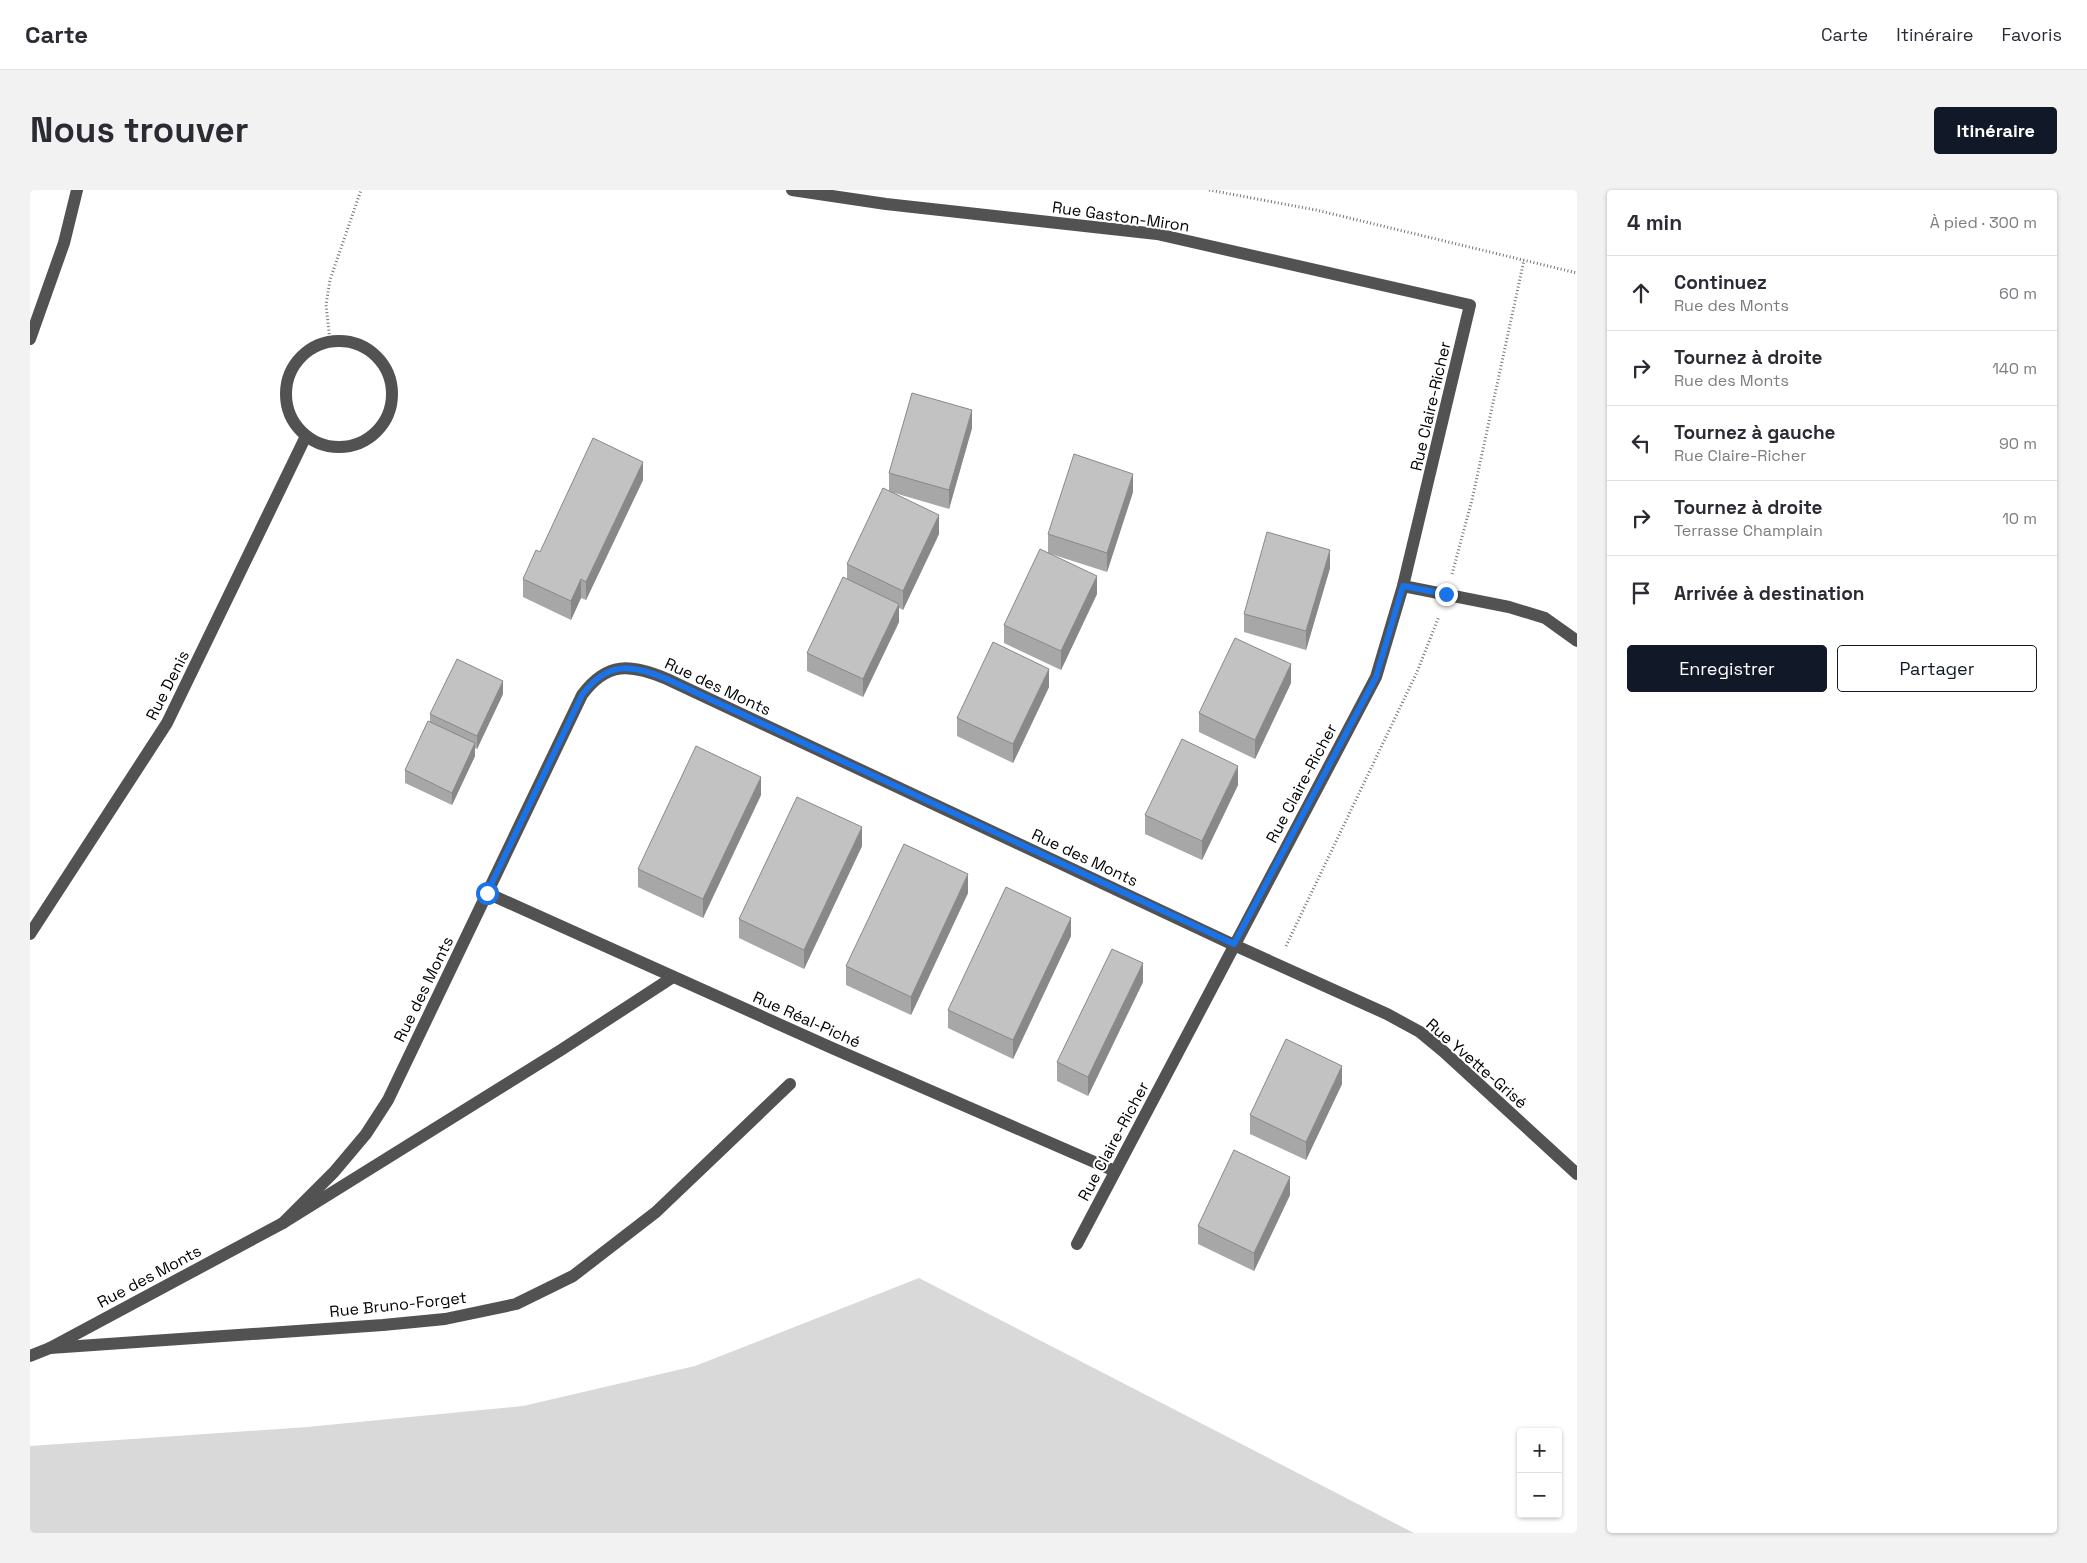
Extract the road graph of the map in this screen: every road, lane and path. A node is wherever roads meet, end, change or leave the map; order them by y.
1 (78, 190) edge
2 (362, 190) edge
3 (792, 190) edge
4 (1209, 190) edge
5 (1524, 260) junction
6 (1577, 273) edge
7 (1470, 305) joint
8 (30, 339) edge
9 (330, 341) junction
10 (306, 436) junction
11 (1453, 571) dead end
12 (1403, 586) junction
13 (1438, 619) dead end
14 (1577, 641) edge
15 (487, 893) junction
16 (30, 934) edge
17 (1234, 944) junction
18 (1278, 965) junction
19 (673, 977) junction
20 (790, 1084) dead end
21 (1116, 1171) junction
22 (1577, 1174) edge
23 (283, 1222) junction
24 (1077, 1244) dead end
25 (50, 1348) junction
26 (30, 1356) edge

1 - 8 street
2 - 9 path
3 - 7 street, Rue Gaston-Miron
4 - 5 path
5 - 6 path
5 - 11 path
7 - 12 street, Rue Claire-Richer
9 - 10 street
9 - 10 street
10 - 16 street, Rue Denis
12 - 14 street
12 - 17 street, Rue Claire-Richer
13 - 18 path
15 - 17 street, Rue des Monts
15 - 19 street, Rue Réal-Piché
15 - 23 street, Rue des Monts
17 - 18 street, Rue Yvette-Grisé
17 - 21 street, Rue Claire-Richer
18 - 22 street, Rue Yvette-Grisé
19 - 21 street, Rue Réal-Piché
19 - 23 street, Rue des Monts
20 - 25 street, Rue Bruno-Forget
21 - 24 street, Rue Claire-Richer
23 - 25 street, Rue des Monts
25 - 26 street, Rue des Monts

